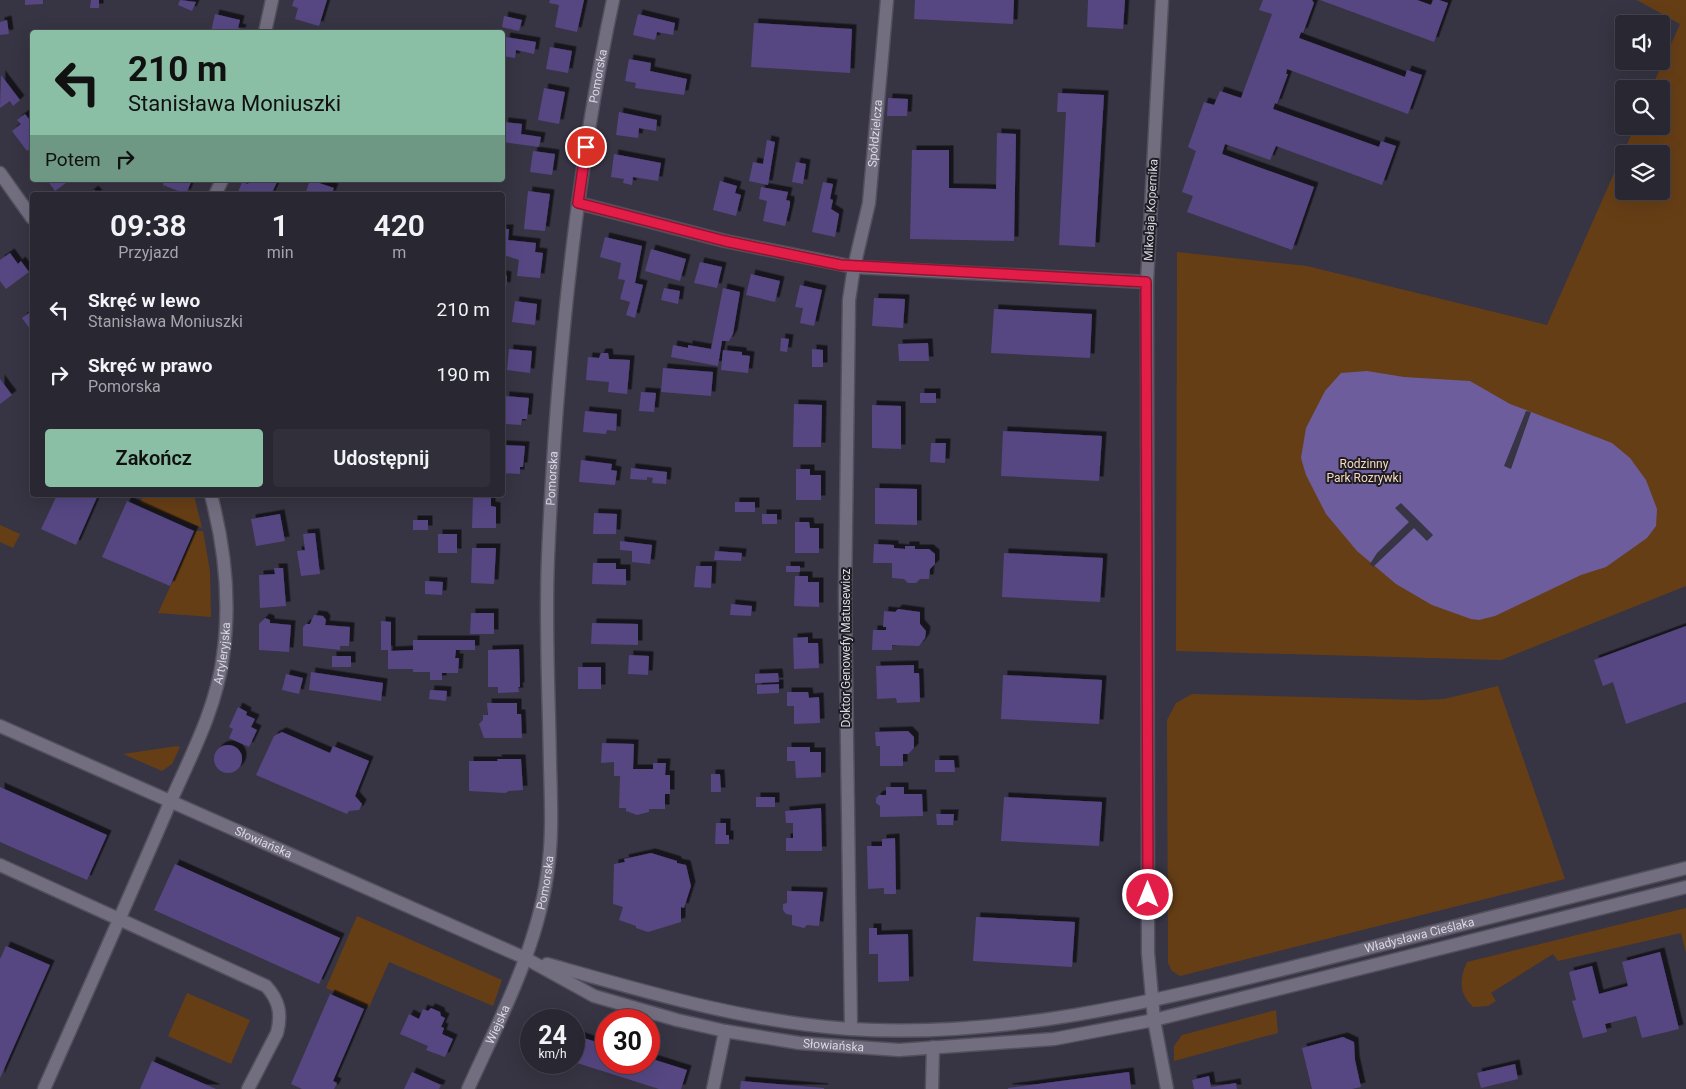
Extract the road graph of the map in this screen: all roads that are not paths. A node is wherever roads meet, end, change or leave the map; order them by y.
1 (272, 0) edge
2 (613, 0) edge
3 (888, 0) edge
4 (1162, 0) edge
5 (265, 30) edge
6 (0, 173) edge
7 (578, 203) junction
8 (30, 215) edge
9 (854, 267) junction
10 (1146, 282) junction
11 (211, 497) edge
12 (0, 726) edge
13 (170, 802) junction
14 (0, 865) edge
15 (1686, 868) edge
16 (1686, 887) edge
17 (119, 920) junction
18 (525, 958) junction
19 (1152, 1001) junction
20 (1154, 1020) junction
21 (850, 1029) junction
22 (724, 1031) junction
23 (934, 1048) junction
24 (44, 1089) edge
25 (248, 1089) edge
26 (468, 1089) edge
27 (713, 1089) edge
28 (932, 1089) edge
29 (1167, 1089) edge

1 - 5 street
2 - 7 street, Pomorska
3 - 9 street, Spółdzielcza
4 - 10 street, Mikołaja Kopernika
6 - 8 street
7 - 9 street
7 - 18 street, Pomorska
9 - 10 street
9 - 21 street, Doktor Genowefy Matusewicz
10 - 19 street, Mikołaja Kopernika
11 - 13 street, Artyleryjska
12 - 13 street, Słowiańska
13 - 17 street, Artyleryjska
13 - 18 street, Słowiańska
14 - 17 street
15 - 19 street, Władysława Cieślaka
16 - 20 street, Władysława Cieślaka
17 - 24 street, Artyleryjska
17 - 25 street
18 - 21 street, Słowiańska
18 - 22 street, Słowiańska
18 - 26 street, Wiejska
19 - 20 street, Mikołaja Kopernika
19 - 21 street, Słowiańska
20 - 23 street, Słowiańska
20 - 29 street, Mikołaja Kopernika
22 - 23 street, Słowiańska
22 - 27 street
23 - 28 street

